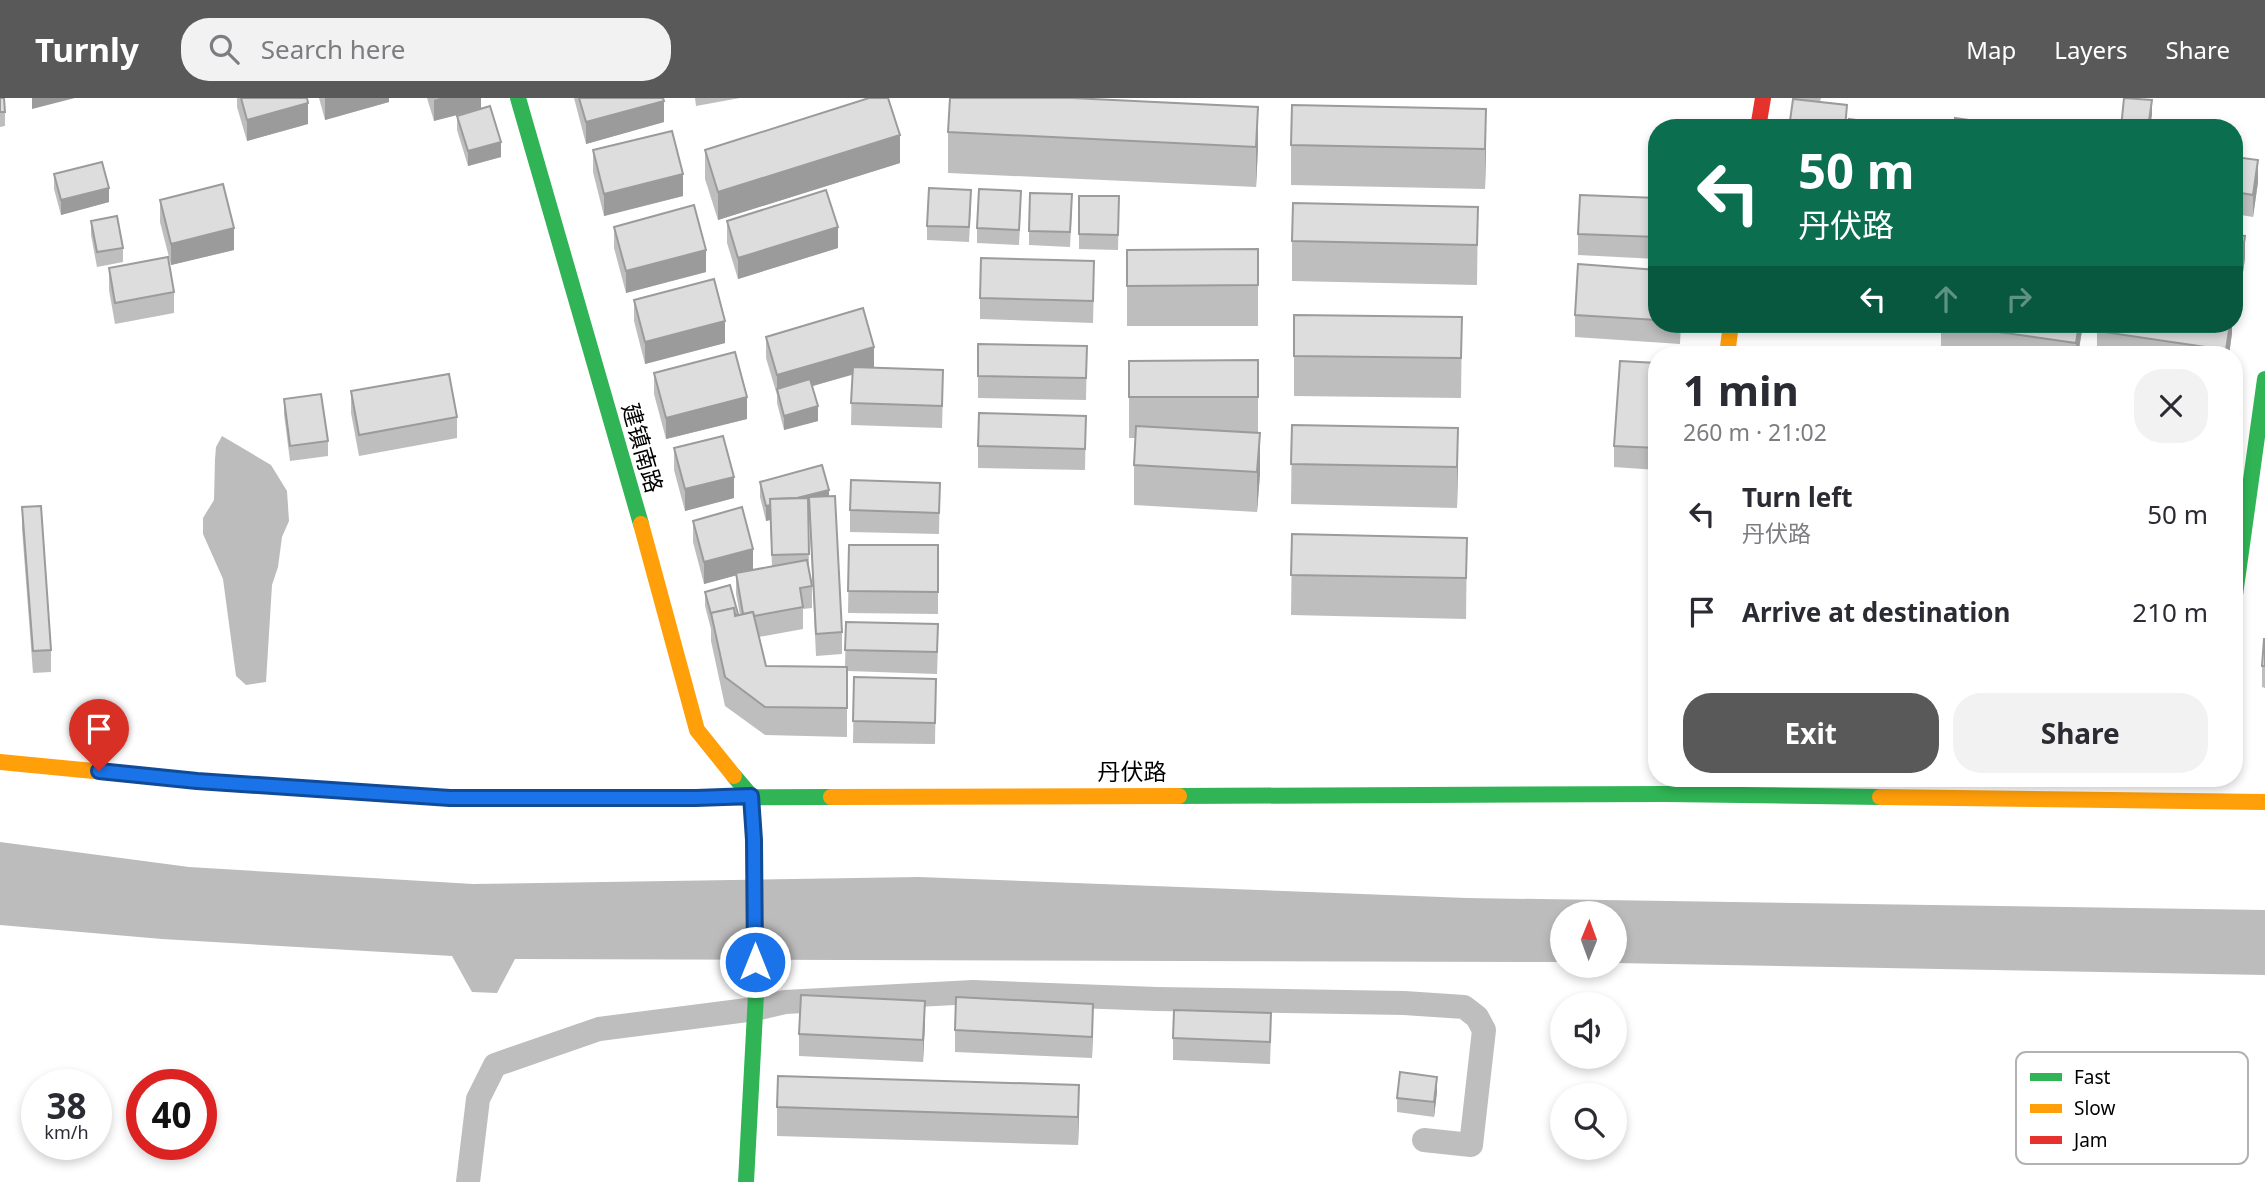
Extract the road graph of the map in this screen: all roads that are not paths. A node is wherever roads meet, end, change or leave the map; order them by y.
1 (518, 98) edge
2 (1763, 98) edge
3 (1760, 119) edge
4 (2265, 379) edge
5 (2243, 537) edge
6 (0, 762) edge
7 (1648, 786) edge
8 (1727, 787) edge
9 (751, 796) junction
10 (2265, 802) edge
11 (755, 997) junction
12 (1424, 1140) dead end
13 (468, 1182) edge
14 (746, 1182) edge

1 - 9 main road, 建镇南路
2 - 3 main road
4 - 5 main road
6 - 9 main road, 丹伏路
7 - 9 main road, 丹伏路
8 - 10 main road, 丹伏路
9 - 11 main road
11 - 12 street
11 - 13 street
11 - 14 main road

